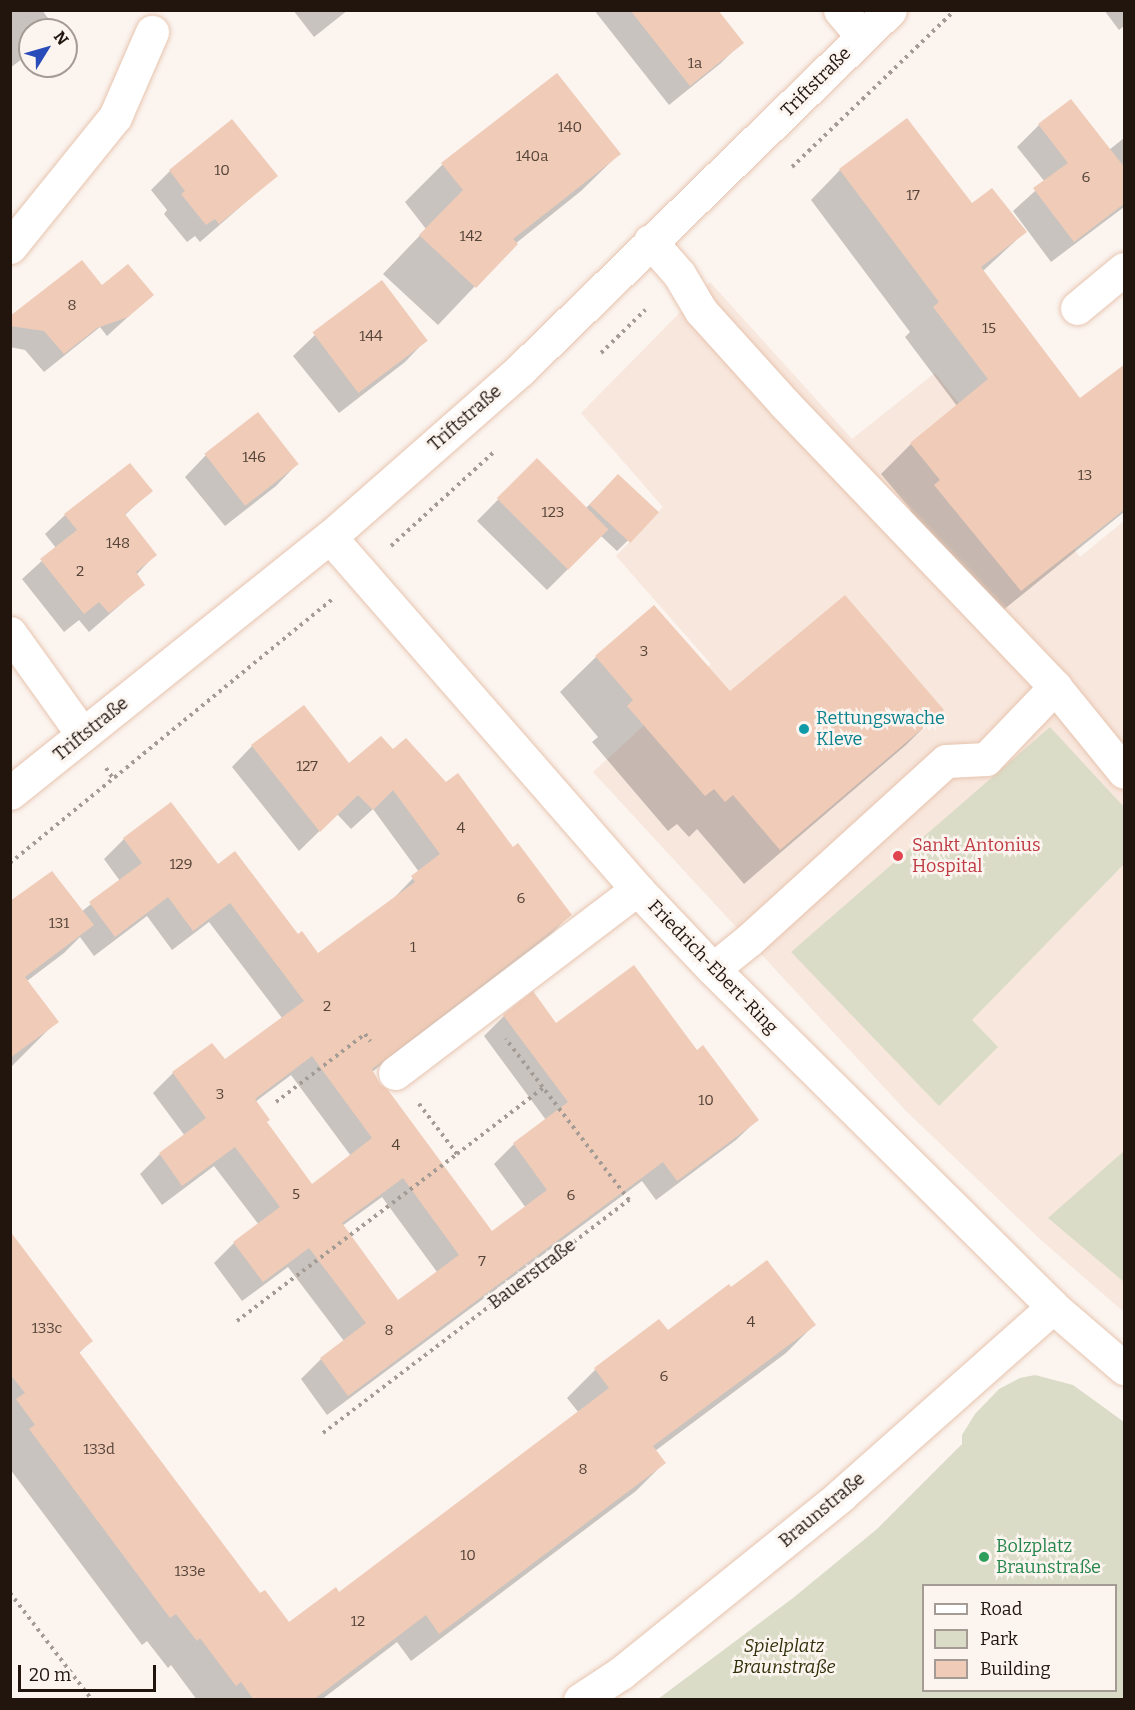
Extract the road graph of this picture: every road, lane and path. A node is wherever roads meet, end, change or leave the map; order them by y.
1 (840, 10) edge
2 (890, 10) edge
3 (152, 32) dead end
4 (862, 36) junction
5 (650, 242) junction
6 (10, 247) edge
7 (1125, 269) edge
8 (1077, 308) dead end
9 (330, 537) junction
10 (10, 633) edge
11 (1055, 687) junction
12 (83, 735) junction
13 (1125, 772) edge
14 (10, 793) edge
15 (637, 889) junction
16 (713, 969) junction
17 (482, 1007) junction
18 (395, 1073) junction
19 (543, 1088) junction
20 (276, 1102) dead end
21 (457, 1154) junction
22 (1053, 1307) junction
23 (237, 1321) dead end
24 (1125, 1368) edge
25 (323, 1433) dead end
26 (10, 1593) edge
27 (16, 1600) junction
28 (10, 1604) edge
29 (92, 1700) edge
30 (580, 1700) edge

1 - 4 street
2 - 4 street, Triftstraße
3 - 6 street
4 - 5 street, Triftstraße
5 - 9 street, Triftstraße
5 - 11 street
7 - 8 street
9 - 12 street, Triftstraße
9 - 15 street, Friedrich-Ebert-Ring
10 - 12 street
11 - 13 street
11 - 16 street
12 - 14 street, Triftstraße
15 - 16 street, Friedrich-Ebert-Ring
15 - 17 street
16 - 22 street, Friedrich-Ebert-Ring
17 - 18 street
17 - 19 path, Bauerstraße
18 - 20 path
18 - 21 path
19 - 21 path
19 - 25 path, Bauerstraße
21 - 23 path
22 - 24 street, Friedrich-Ebert-Ring
22 - 30 street, Braunstraße
26 - 27 path
27 - 28 path
27 - 29 path

